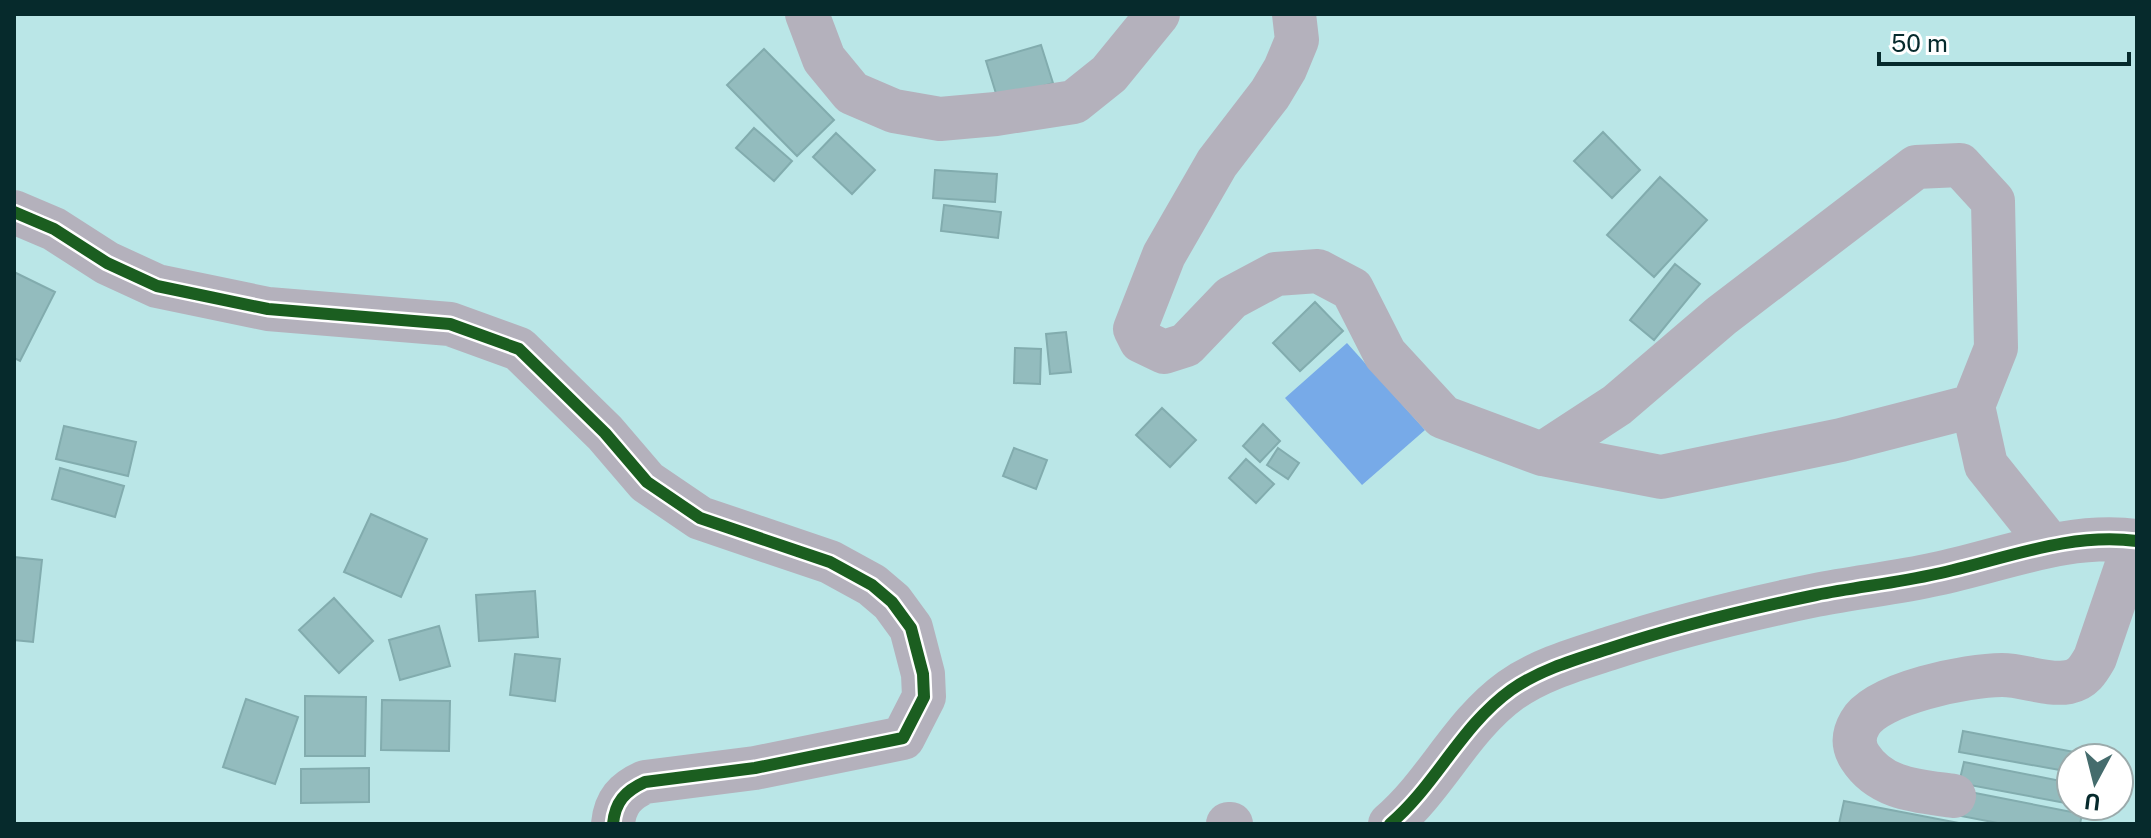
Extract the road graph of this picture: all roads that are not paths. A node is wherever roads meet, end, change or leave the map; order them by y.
1 (807, 14) edge
2 (1158, 14) edge
3 (1294, 14) edge
4 (14, 212) edge
5 (1973, 406) junction
6 (1542, 454) junction
7 (2136, 541) edge
8 (2050, 545) junction
9 (1954, 796) dead end
10 (613, 824) edge
11 (1390, 824) edge

1 - 2 street
3 - 6 street
4 - 10 street
5 - 6 street
5 - 6 street
5 - 8 street
7 - 8 street
7 - 9 street
8 - 11 street

